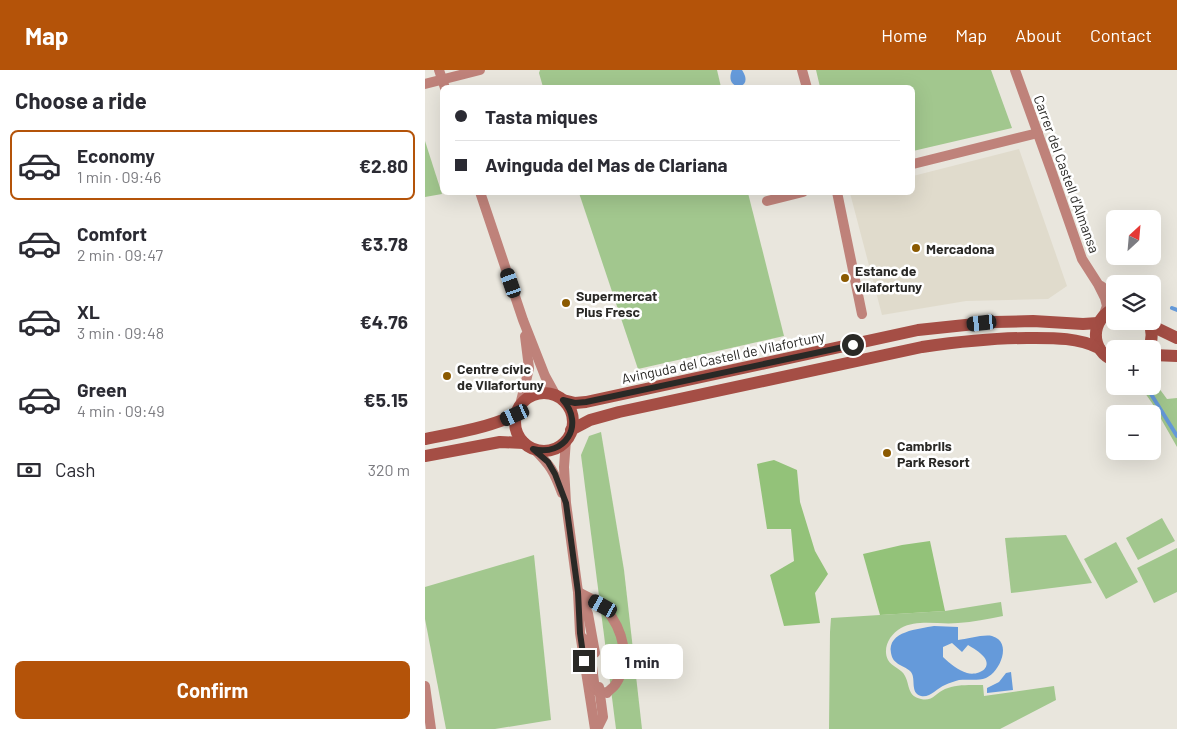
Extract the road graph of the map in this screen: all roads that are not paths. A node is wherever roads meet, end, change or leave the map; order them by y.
1 (480, 70) edge
2 (803, 70) edge
3 (1015, 70) edge
4 (442, 79) edge
5 (425, 84) edge
6 (806, 85) edge
7 (1038, 133) junction
8 (915, 164) edge
9 (481, 195) edge
10 (791, 195) edge
11 (838, 195) edge
12 (767, 201) dead end
13 (1098, 284) junction
14 (1106, 290) edge
15 (1106, 302) edge
16 (862, 314) dead end
17 (1106, 315) edge
18 (523, 320) junction
19 (1161, 329) edge
20 (1177, 338) edge
21 (1099, 348) junction
22 (1161, 355) edge
23 (1177, 356) edge
24 (1106, 357) edge
25 (560, 398) junction
26 (518, 410) junction
27 (569, 435) junction
28 (425, 439) edge
29 (529, 446) junction
30 (425, 456) edge
31 (566, 503) junction
32 (578, 592) junction
33 (580, 633) junction
34 (425, 686) edge
35 (601, 691) junction
36 (431, 729) edge
37 (596, 729) edge

1 - 4 street
2 - 6 street
3 - 7 street, Carrer del Castell d'Almansa
4 - 5 street
7 - 8 street
7 - 13 street, Carrer del Castell d'Almansa
9 - 18 street
10 - 12 street
11 - 16 street
13 - 14 street, Carrer del Castell d'Almansa
13 - 15 street, Carrer del Castell d'Almansa
17 - 21 street
17 - 25 street, Avinguda del Castell de Vilafortuny
18 - 25 street
18 - 26 street
19 - 20 street
21 - 24 street
21 - 27 street
22 - 23 street
25 - 26 street
25 - 27 street
26 - 28 street
26 - 29 street
27 - 29 street
27 - 31 street
29 - 30 street
29 - 31 street
31 - 32 street
32 - 33 street
32 - 35 street
32 - 35 street
33 - 35 street
33 - 37 street
34 - 36 street
35 - 37 street

